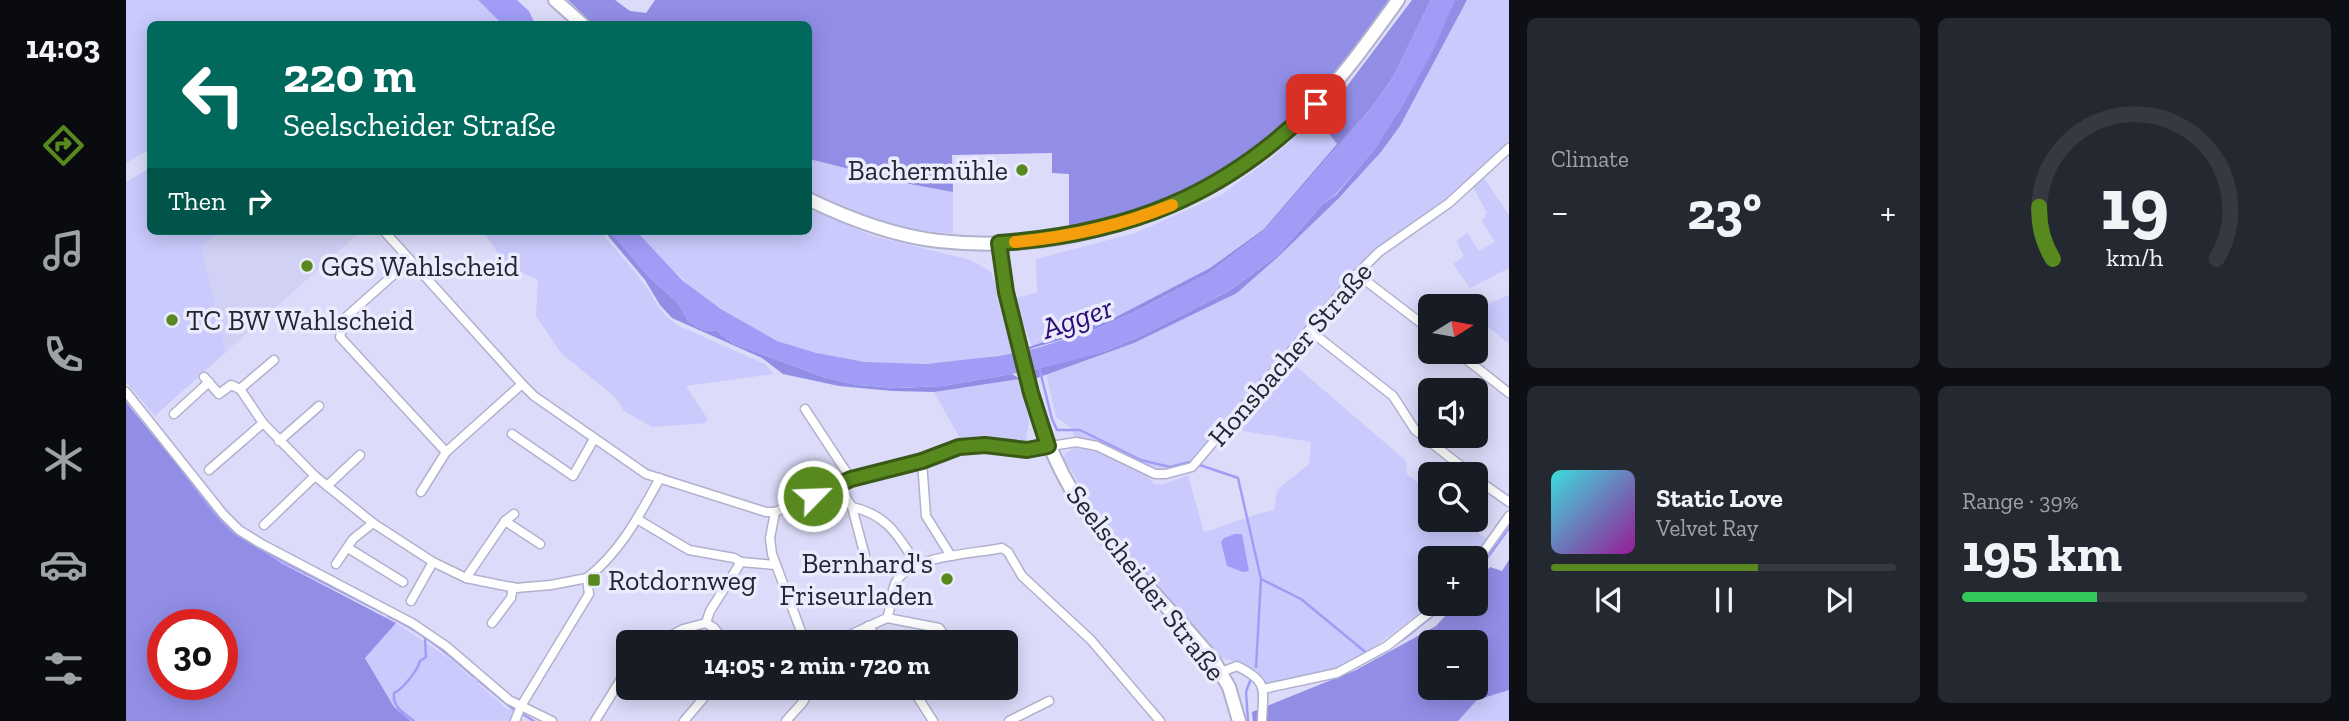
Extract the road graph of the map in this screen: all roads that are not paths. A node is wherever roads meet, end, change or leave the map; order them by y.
1 (555, 0) edge
2 (1398, 0) edge
3 (579, 21) edge
4 (1509, 148) edge
5 (812, 201) edge
6 (388, 235) edge
7 (999, 243) junction
8 (410, 260) junction
9 (1357, 274) junction
10 (1418, 321) edge
11 (1309, 330) junction
12 (274, 360) dead end
13 (1472, 364) edge
14 (522, 384) junction
15 (240, 389) junction
16 (126, 392) edge
17 (1509, 393) edge
18 (319, 406) dead end
19 (805, 409) dead end
20 (174, 414) dead end
21 (263, 423) junction
22 (512, 434) dead end
23 (594, 439) junction
24 (279, 440) junction
25 (1048, 446) junction
26 (446, 452) junction
27 (360, 455) dead end
28 (922, 461) junction
29 (1456, 462) edge
30 (209, 470) dead end
31 (315, 476) junction
32 (660, 478) junction
33 (851, 479) junction
34 (838, 485) junction
35 (327, 486) junction
36 (1488, 487) edge
37 (421, 492) dead end
38 (1509, 502) edge
39 (852, 507) junction
40 (775, 512) junction
41 (514, 514) dead end
42 (1509, 516) edge
43 (637, 519) junction
44 (505, 521) junction
45 (373, 523) junction
46 (264, 525) dead end
47 (540, 544) dead end
48 (1488, 546) edge
49 (348, 548) junction
50 (951, 555) junction
51 (865, 556) dead end
52 (433, 562) junction
53 (741, 562) junction
54 (336, 564) dead end
55 (775, 565) junction
56 (918, 565) junction
57 (466, 578) junction
58 (587, 578) junction
59 (403, 582) dead end
60 (513, 587) junction
61 (411, 601) dead end
62 (1425, 616) edge
63 (887, 618) junction
64 (492, 623) dead end
65 (706, 623) junction
66 (868, 626) junction
67 (681, 630) edge
68 (716, 630) edge
69 (800, 630) edge
70 (862, 630) edge
71 (871, 630) edge
72 (941, 630) edge
73 (1221, 672) junction
74 (616, 687) edge
75 (1263, 690) junction
76 (702, 700) edge
77 (804, 700) edge
78 (920, 700) edge
79 (1049, 701) dead end
80 (521, 706) junction
81 (515, 721) edge
82 (552, 721) edge
83 (595, 721) edge
84 (684, 721) edge
85 (786, 721) edge
86 (933, 721) edge
87 (1009, 721) edge
88 (1160, 721) edge
89 (1239, 721) edge
90 (1262, 721) edge

1 - 3 main road
2 - 7 main road
4 - 9 street, Honsbacher Straße
5 - 7 main road
6 - 8 street
7 - 25 main road, Seelscheider Straße
8 - 14 street
8 - 26 street
9 - 10 street
9 - 11 street, Honsbacher Straße
11 - 25 street, Honsbacher Straße
11 - 29 street
12 - 15 street
13 - 17 street
14 - 23 street
14 - 26 street
15 - 20 street
15 - 21 street
16 - 80 street
18 - 24 street
19 - 33 street
21 - 24 street
21 - 30 street
22 - 23 street
23 - 32 street
24 - 31 street
25 - 28 street, Honsbacher Straße
25 - 73 main road, Seelscheider Straße
26 - 37 street
27 - 35 street
28 - 33 street, Honsbacher Straße
28 - 50 street
31 - 35 street
31 - 46 street
32 - 40 street
32 - 43 street
33 - 34 street, Honsbacher Straße
34 - 39 street
34 - 40 street, Honsbacher Straße
35 - 45 street
36 - 38 street
39 - 51 street
39 - 56 street
40 - 55 street
41 - 44 street
42 - 48 street
43 - 53 street
43 - 58 street
44 - 47 street
44 - 57 street
45 - 49 street
45 - 52 street
49 - 54 street
49 - 59 street
50 - 56 street
50 - 88 street
52 - 57 street
52 - 61 street
53 - 55 street
53 - 65 street
55 - 69 street
56 - 63 street
57 - 60 street
58 - 60 street
58 - 80 street
60 - 64 street
62 - 75 street
63 - 66 street
63 - 72 street
65 - 67 street
65 - 68 street
66 - 70 street
66 - 71 street
73 - 75 street
73 - 89 main road, Seelscheider Straße
74 - 83 street
75 - 90 street
76 - 84 street
77 - 85 street
78 - 86 street
79 - 87 street
80 - 81 street
80 - 82 street

